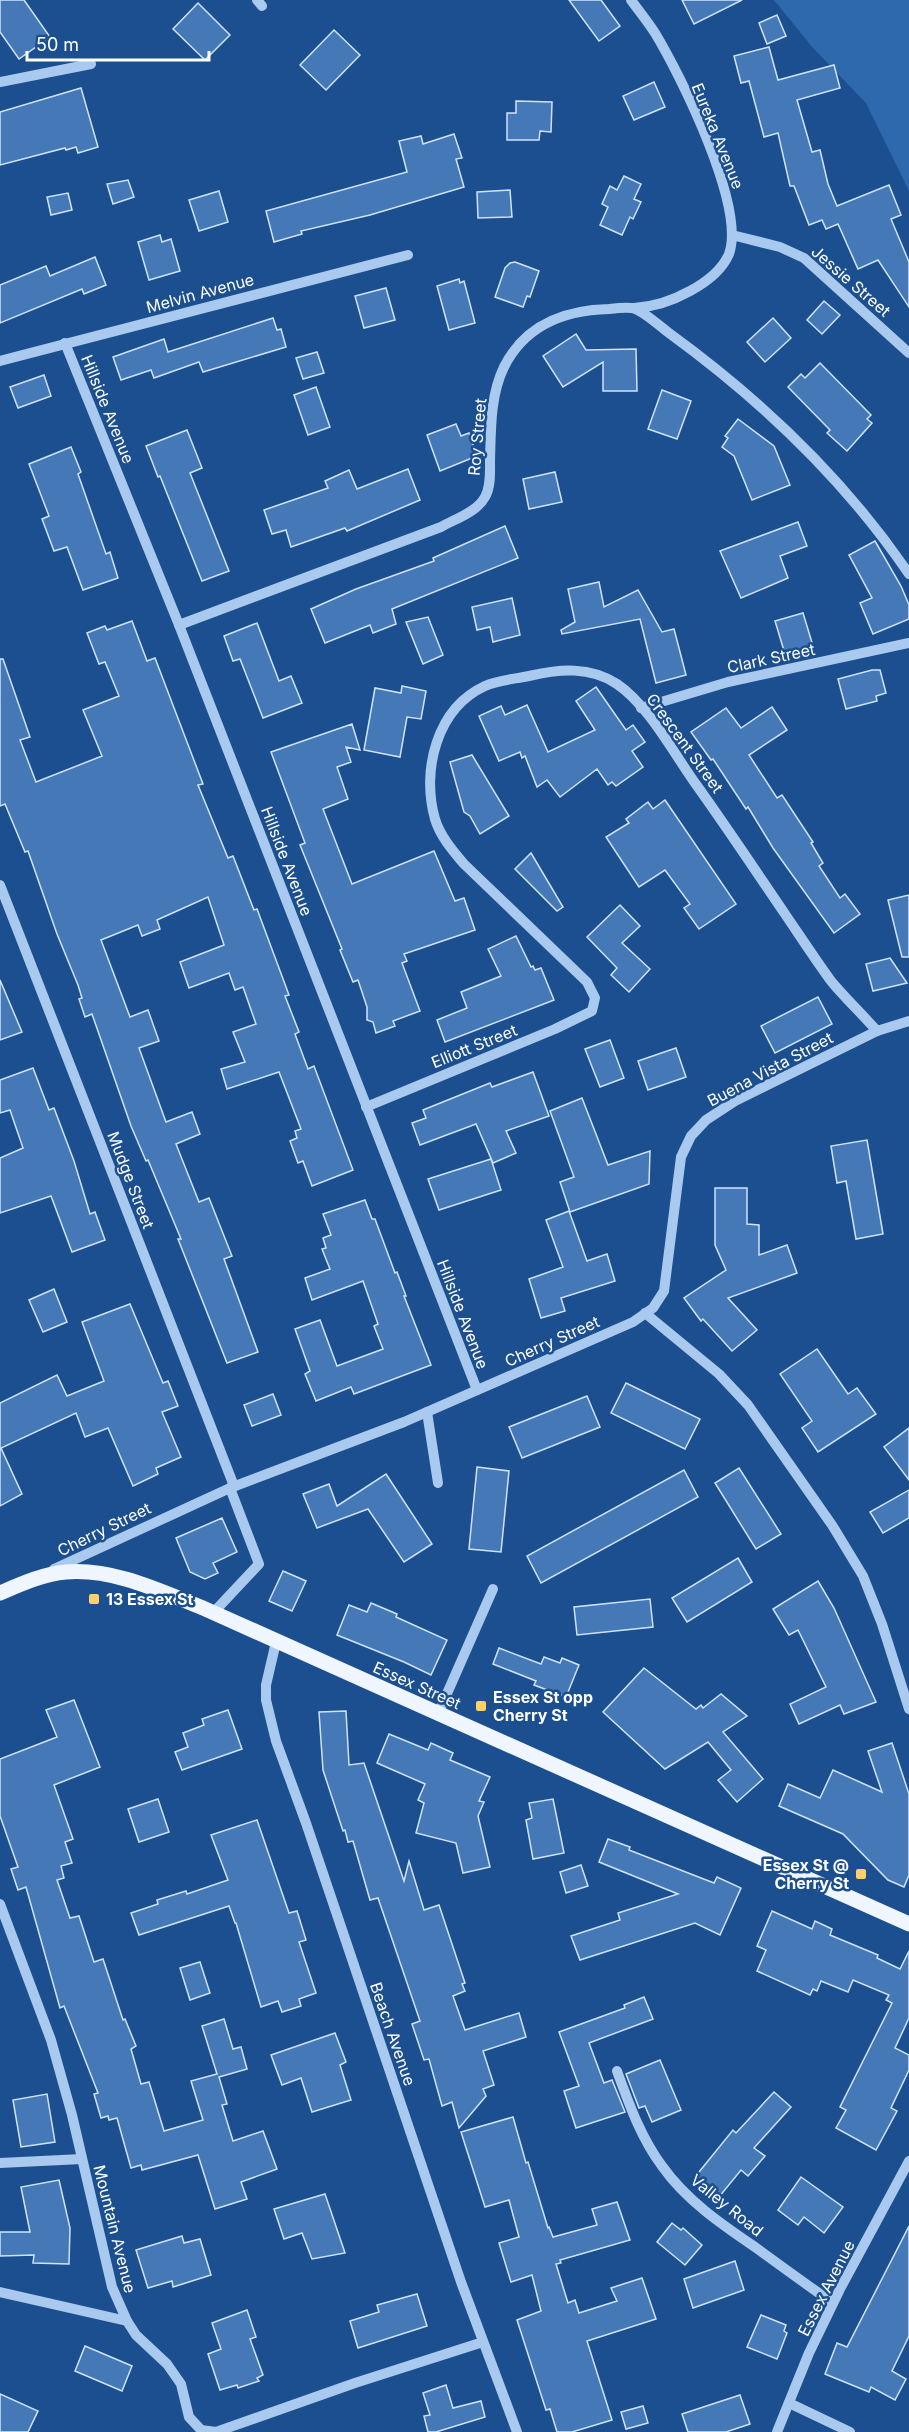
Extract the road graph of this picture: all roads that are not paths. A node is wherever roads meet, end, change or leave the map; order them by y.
1 (631, 0) edge
2 (91, 64) dead end
3 (0, 82) edge
4 (732, 235) junction
5 (408, 255) dead end
6 (634, 308) junction
7 (65, 343) junction
8 (909, 353) edge
9 (0, 361) edge
10 (909, 574) edge
11 (179, 625) junction
12 (909, 643) edge
13 (641, 708) junction
14 (0, 885) edge
15 (592, 1011) joint
16 (909, 1021) edge
17 (877, 1031) junction
18 (366, 1107) junction
19 (645, 1313) junction
20 (477, 1390) junction
21 (427, 1412) junction
22 (438, 1483) dead end
23 (232, 1487) junction
24 (24, 1583) junction
25 (493, 1589) dead end
26 (0, 1593) edge
27 (213, 1613) junction
28 (276, 1642) junction
29 (909, 1709) edge
30 (438, 1714) junction
31 (0, 1904) edge
32 (909, 1924) edge
33 (617, 2071) dead end
34 (82, 2159) junction
35 (909, 2161) edge
36 (0, 2163) edge
37 (0, 2292) edge
38 (833, 2303) junction
39 (127, 2321) junction
40 (483, 2342) junction
41 (789, 2403) junction
42 (516, 2432) edge
43 (777, 2432) edge
44 (850, 2432) edge

1 - 4 street, Eureka Avenue
2 - 3 street
4 - 6 street, Eureka Avenue
4 - 8 street, Jessie Street
5 - 7 street, Melvin Avenue
6 - 10 street
6 - 11 street, Roy Street
7 - 9 street, Melvin Avenue
7 - 11 street, Hillside Avenue
11 - 18 street, Hillside Avenue
12 - 13 street, Clark Street
13 - 15 street, Crescent Street
13 - 17 street, Crescent Street
14 - 23 street, Mudge Street
15 - 18 street, Elliott Street
16 - 17 street, Buena Vista Street
17 - 19 street, Buena Vista Street
18 - 20 street, Hillside Avenue
19 - 20 street, Cherry Street
19 - 29 street
20 - 21 street, Cherry Street
21 - 22 street
21 - 23 street, Cherry Street
23 - 24 street, Cherry Street
23 - 27 street, Mudge Street
24 - 26 main road, Essex Street
24 - 27 main road, Essex Street
25 - 30 street
27 - 28 main road, Essex Street
28 - 30 main road, Essex Street
28 - 40 street, Beach Avenue
30 - 32 main road, Essex Street
31 - 34 street, Mountain Avenue
33 - 38 street, Valley Road
34 - 36 street
34 - 39 street, Mountain Avenue
35 - 38 street, Essex Avenue
37 - 39 street
38 - 41 street, Essex Avenue
39 - 40 street, Mountain Avenue
40 - 42 street, Beach Avenue
41 - 43 street, Essex Avenue
41 - 44 street

